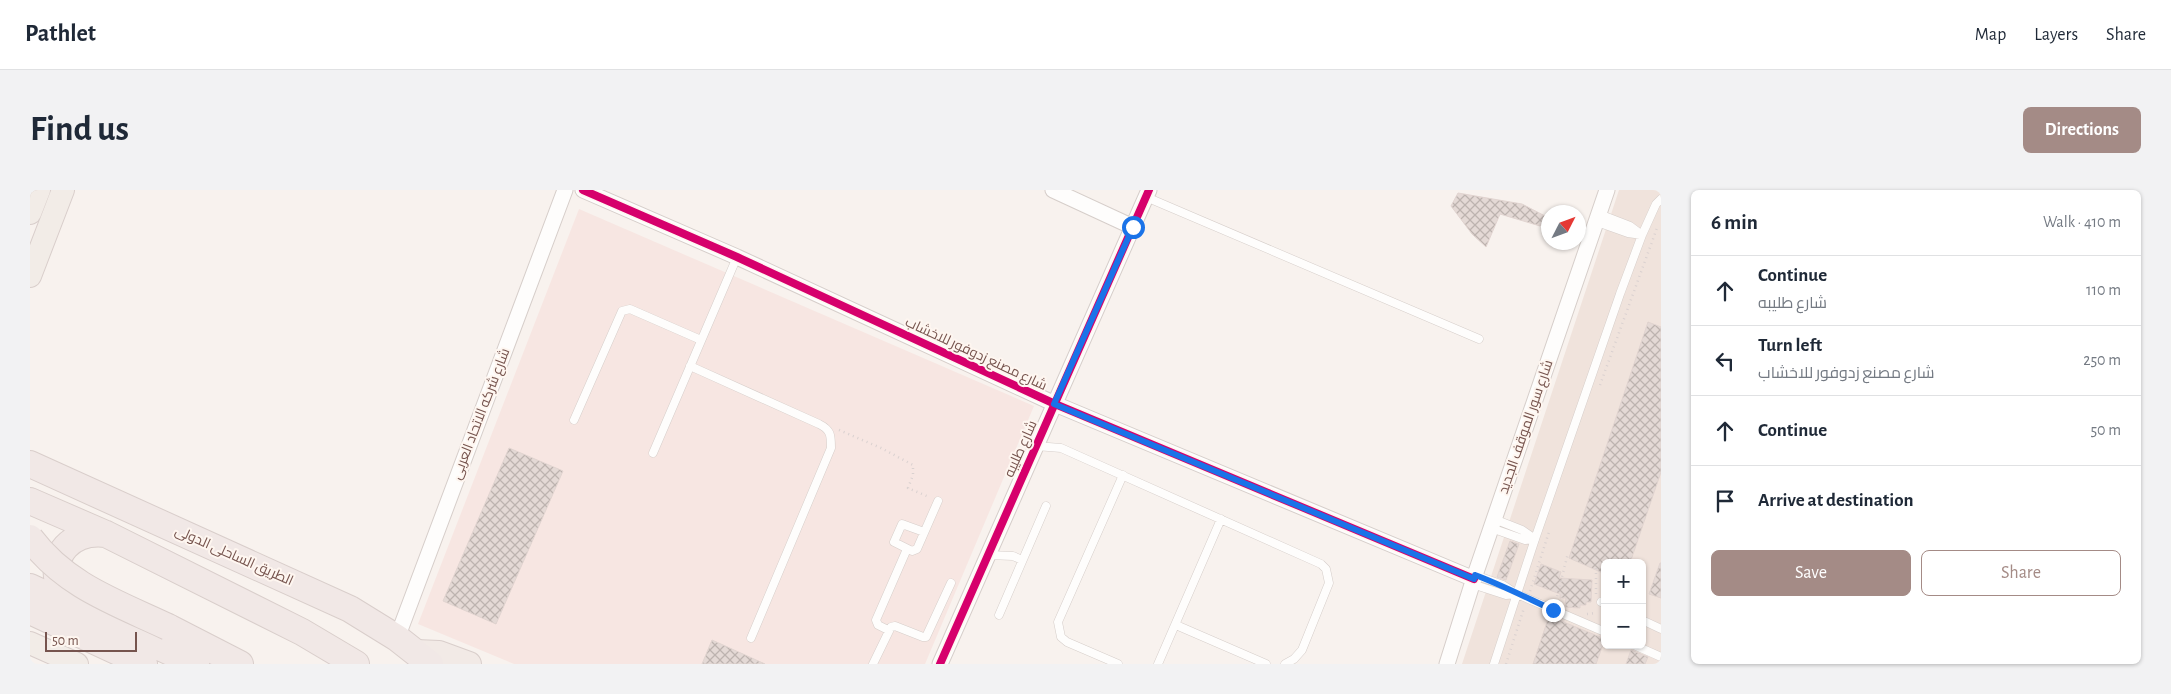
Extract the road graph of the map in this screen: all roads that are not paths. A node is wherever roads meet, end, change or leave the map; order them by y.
1 (39, 190) edge
2 (63, 190) edge
3 (565, 190) edge
4 (583, 190) edge
5 (1052, 190) edge
6 (1607, 190) edge
7 (1148, 194) edge
8 (1661, 199) edge
9 (30, 213) edge
10 (1598, 218) junction
11 (1133, 227) junction
12 (1642, 235) junction
13 (736, 257) junction
14 (30, 276) edge
15 (1479, 339) dead end
16 (701, 340) junction
17 (690, 366) junction
18 (1054, 404) junction
19 (574, 420) dead end
20 (1036, 446) junction
21 (653, 453) dead end
22 (30, 464) edge
23 (1123, 475) junction
24 (30, 501) edge
25 (938, 501) road end
26 (1046, 506) dead end
27 (1221, 519) junction
28 (1492, 524) junction
29 (924, 532) junction
30 (106, 534) junction
31 (30, 538) edge
32 (1535, 539) junction
33 (907, 549) junction
34 (988, 555) junction
35 (1022, 560) junction
36 (1474, 579) junction
37 (951, 583) dead end
38 (30, 587) edge
39 (1517, 594) junction
40 (79, 608) junction
41 (30, 611) edge
42 (999, 615) dead end
43 (1646, 622) edge
44 (1176, 625) junction
45 (1661, 628) edge
46 (888, 630) junction
47 (1601, 630) edge
48 (751, 638) dead end
49 (30, 643) edge
50 (1643, 649) edge
51 (414, 651) edge
52 (1661, 657) edge
53 (77, 664) edge
54 (144, 664) edge
55 (196, 664) edge
56 (240, 664) edge
57 (356, 664) edge
58 (469, 664) edge
59 (873, 664) edge
60 (940, 664) edge
61 (1118, 664) edge
62 (1158, 664) edge
63 (1266, 664) edge
64 (1285, 664) edge
65 (1447, 664) edge
66 (1494, 664) edge

1 - 9 main road
2 - 14 main road
3 - 51 street, شارع شركه الاتحاد العربى
4 - 13 street, شارع مصنع زدوفور للاخشاب
5 - 11 street
6 - 10 street, شارع سور الموقف الجديد
7 - 11 street, شارع طليبه
7 - 15 lane
8 - 12 lane
10 - 12 lane
10 - 28 street, شارع سور الموقف الجديد
11 - 18 street, شارع طليبه
12 - 32 lane
13 - 16 lane
13 - 18 street, شارع مصنع زدوفور للاخشاب
16 - 17 lane
16 - 19 lane
17 - 21 lane
17 - 48 lane
18 - 20 street, شارع طليبه
18 - 36 street, شارع مصنع زدوفور للاخشاب
20 - 23 lane
20 - 34 street, شارع طليبه
22 - 51 highway, الطريق الساحلى الدولى
23 - 27 lane
23 - 61 lane
24 - 30 highway
25 - 29 lane
26 - 35 lane
27 - 44 lane
27 - 64 lane
28 - 32 lane
28 - 36 street, شارع سور الموقف الجديد
29 - 33 lane
29 - 33 lane
30 - 40 highway
30 - 57 highway
31 - 56 highway, bridge
32 - 39 lane
33 - 46 lane
34 - 35 lane
34 - 60 street, شارع طليبه
35 - 42 lane
36 - 39 lane
36 - 65 street, شارع سور الموقف الجديد
37 - 46 lane
38 - 40 highway
39 - 47 lane
39 - 66 lane
40 - 55 highway
41 - 54 highway
43 - 45 lane
44 - 62 lane
44 - 63 lane
46 - 59 lane
49 - 53 main road
50 - 52 lane
51 - 58 highway

